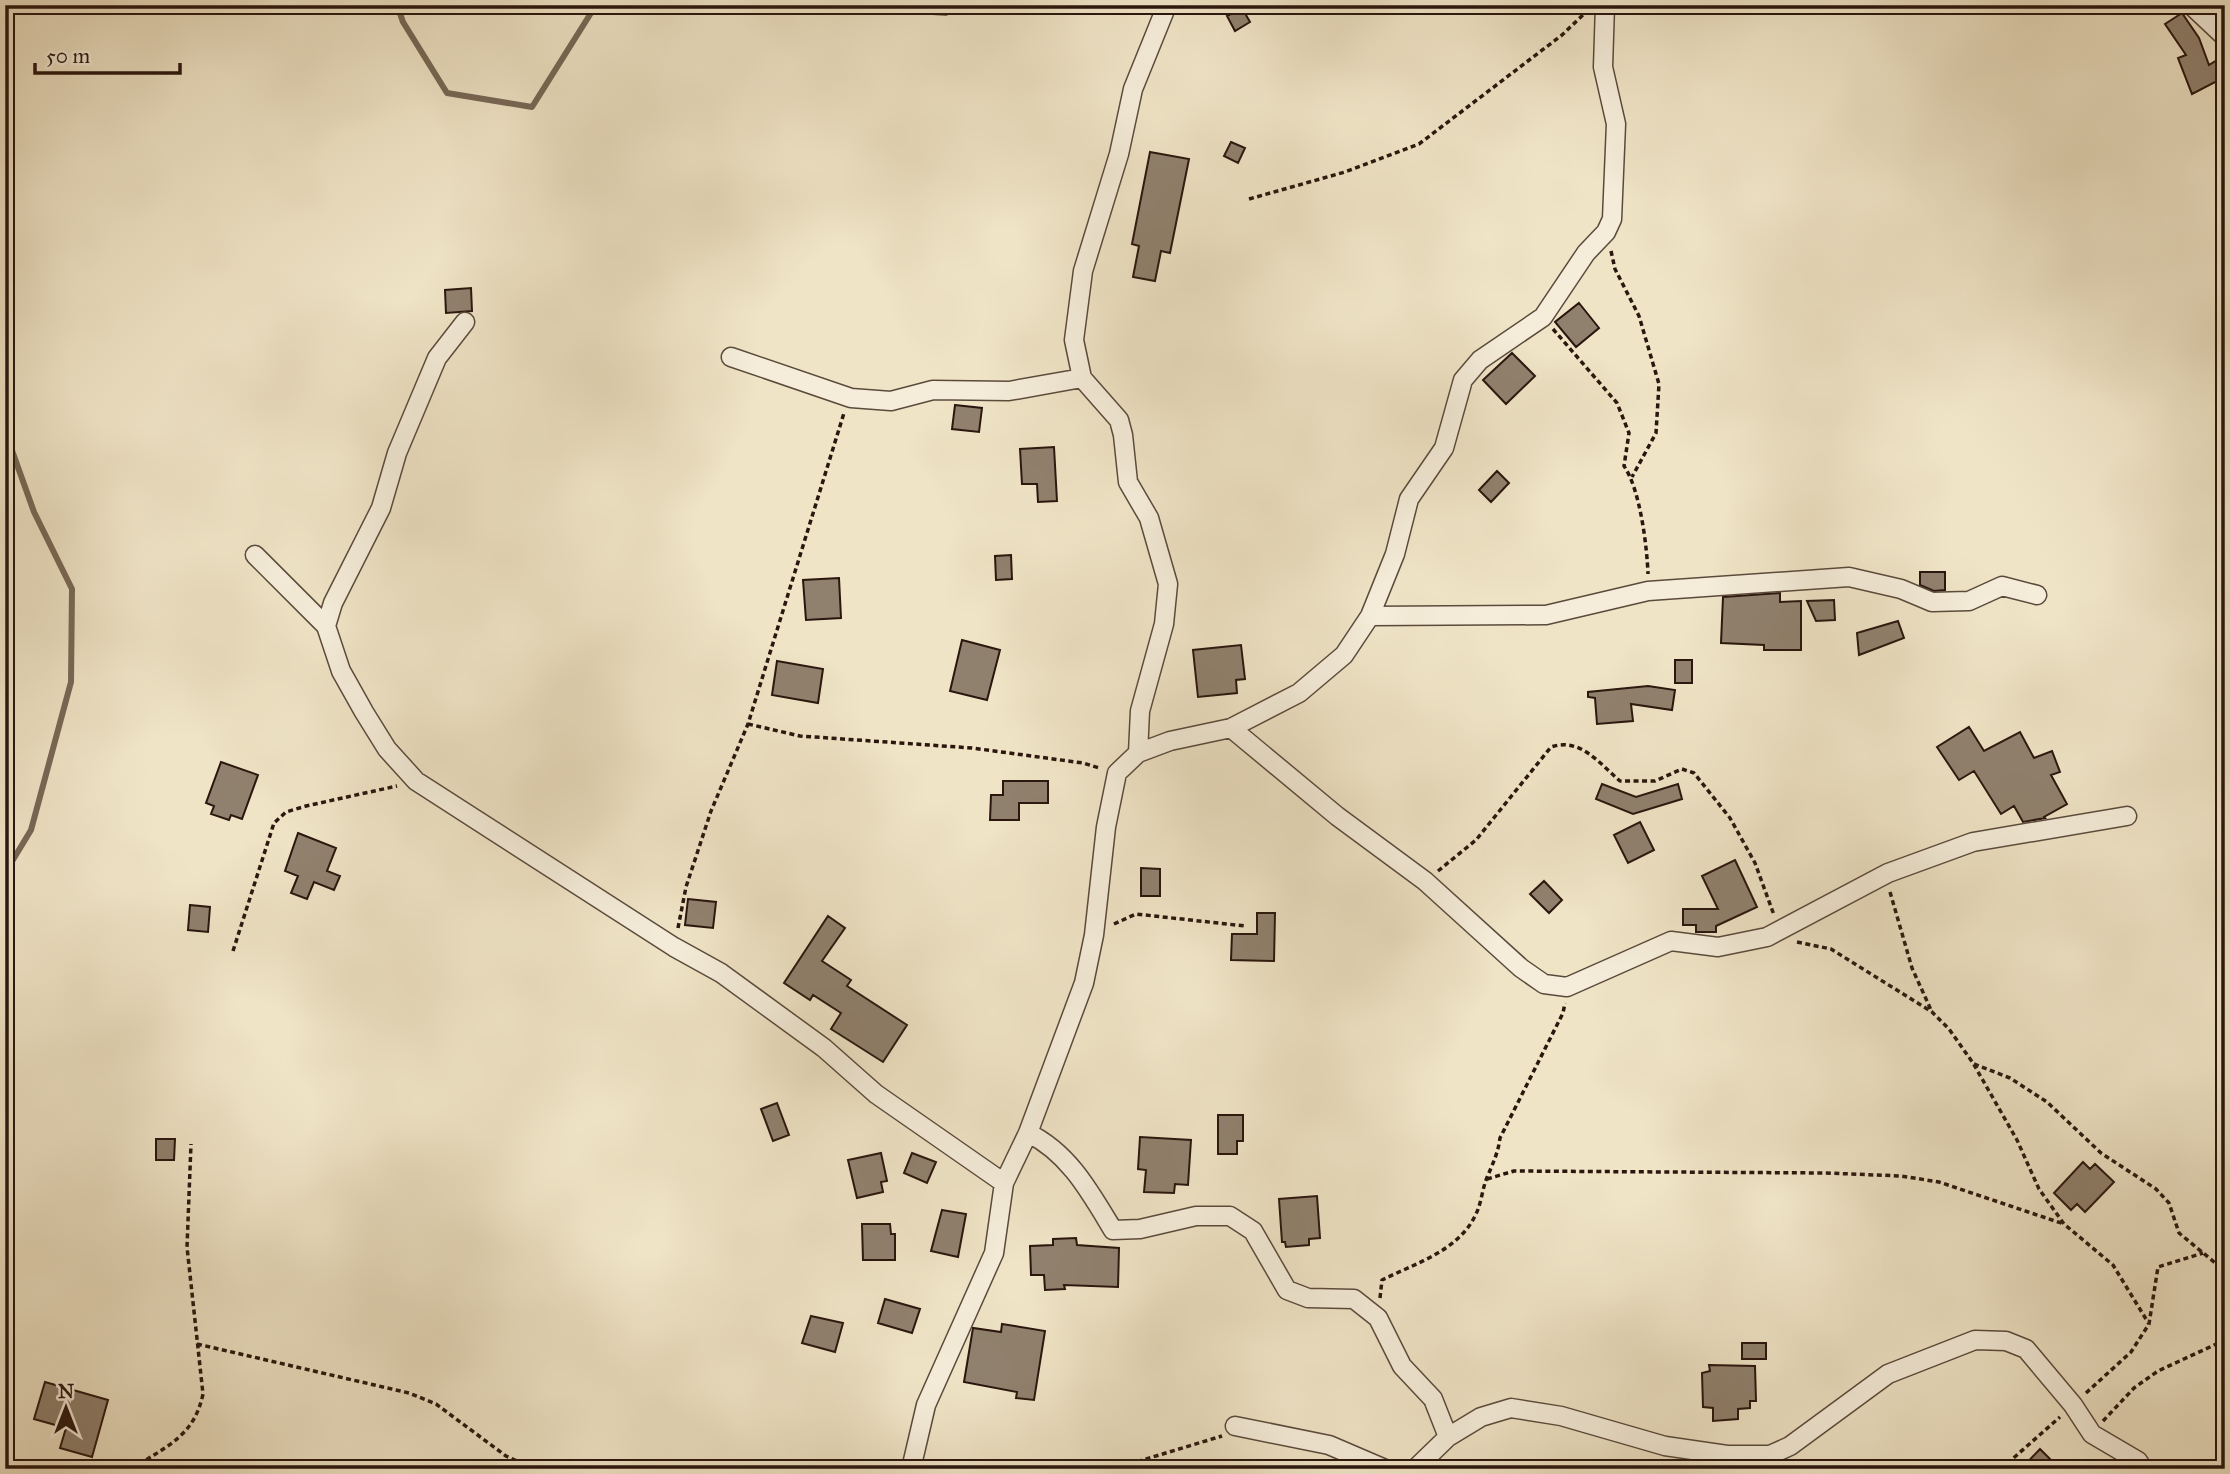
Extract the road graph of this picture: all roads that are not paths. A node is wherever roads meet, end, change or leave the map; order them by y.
1 (1167, 5) edge
2 (1605, 5) edge
3 (2191, 5) edge
4 (2225, 37) edge
5 (465, 322) dead end
6 (731, 357) dead end
7 (1082, 378) junction
8 (255, 555) dead end
9 (2037, 595) dead end
10 (1370, 616) junction
11 (326, 626) junction
12 (1231, 728) junction
13 (1138, 753) junction
14 (2127, 816) dead end
15 (1028, 1133) junction
16 (1003, 1183) junction
17 (1236, 1426) road end
18 (1448, 1437) junction
19 (911, 1469) edge
20 (1385, 1469) edge
21 (1415, 1469) edge
22 (2143, 1469) edge

1 - 7 street
2 - 10 street
3 - 4 street
5 - 11 street
6 - 7 street
7 - 13 street
8 - 11 street
9 - 10 street
10 - 12 street
11 - 16 street
12 - 13 street
12 - 14 street
13 - 15 street
15 - 16 street
15 - 18 street
16 - 19 street
17 - 20 street
18 - 21 street
18 - 22 street

